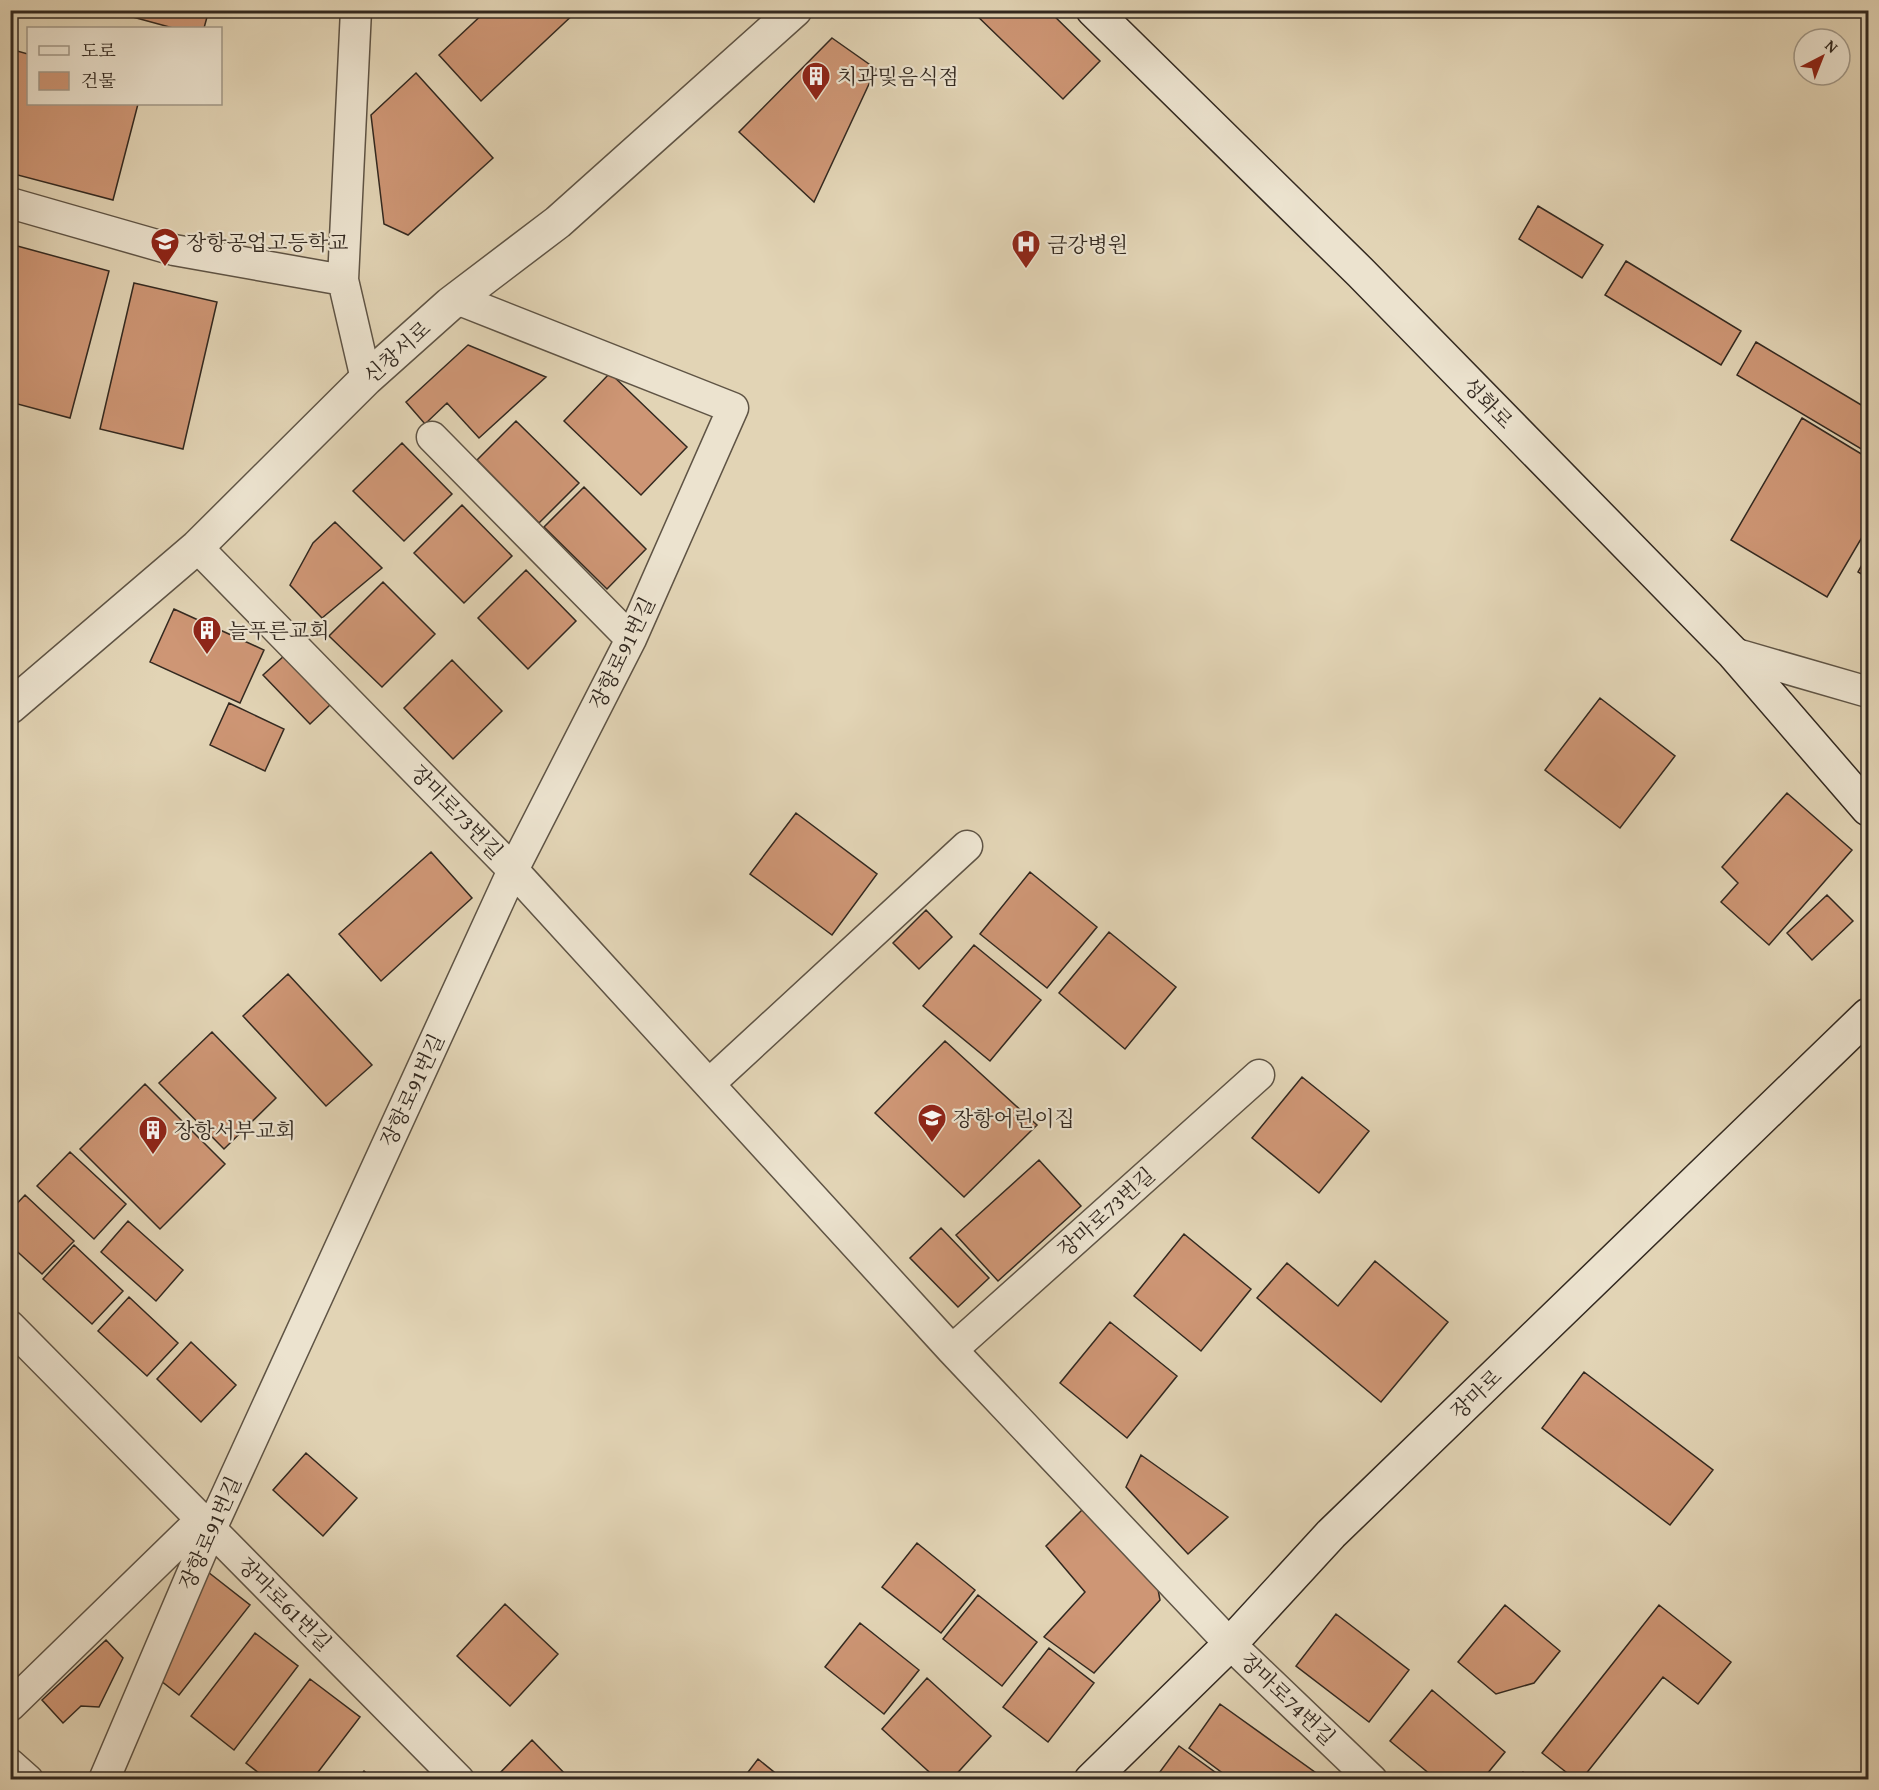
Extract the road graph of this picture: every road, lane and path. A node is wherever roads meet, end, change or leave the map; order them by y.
1 (356, 10) edge
2 (795, 10) edge
3 (1093, 10) edge
4 (10, 203) edge
5 (343, 280) junction
6 (457, 299) junction
7 (366, 379) junction
8 (432, 437) dead end
9 (197, 547) junction
10 (631, 639) junction
11 (1733, 654) junction
12 (1869, 692) edge
13 (10, 706) edge
14 (1869, 809) edge
15 (968, 846) dead end
16 (513, 870) junction
17 (1869, 1015) edge
18 (1259, 1075) dead end
19 (709, 1084) junction
20 (10, 1326) edge
21 (952, 1350) junction
22 (207, 1524) junction
23 (1230, 1644) junction
24 (10, 1706) edge
25 (10, 1764) edge
26 (28, 1779) edge
27 (104, 1779) edge
28 (459, 1779) edge
29 (1091, 1779) edge
30 (1372, 1779) edge

1 - 5 street
2 - 6 main road, 신창서로
3 - 11 main road, 성화로
4 - 5 street
5 - 7 street
6 - 7 main road, 신창서로
6 - 10 street, 장항로91번길
7 - 9 main road, 신창서로
8 - 10 street
9 - 13 main road, 신창서로
9 - 16 street, 장마로73번길
10 - 16 street, 장항로91번길
11 - 12 street
11 - 14 main road, 성화로
15 - 19 street
16 - 19 street, 장마로73번길
16 - 22 street, 장항로91번길
17 - 23 main road, 장마로
18 - 21 street, 장마로73번길
19 - 21 street, 장마로73번길
20 - 22 street, 장마로61번길
21 - 23 street, 장마로73번길
22 - 24 street
22 - 27 street, 장항로91번길
22 - 28 street, 장마로61번길
23 - 29 main road, 장마로
23 - 30 street, 장마로74번길
25 - 26 street

